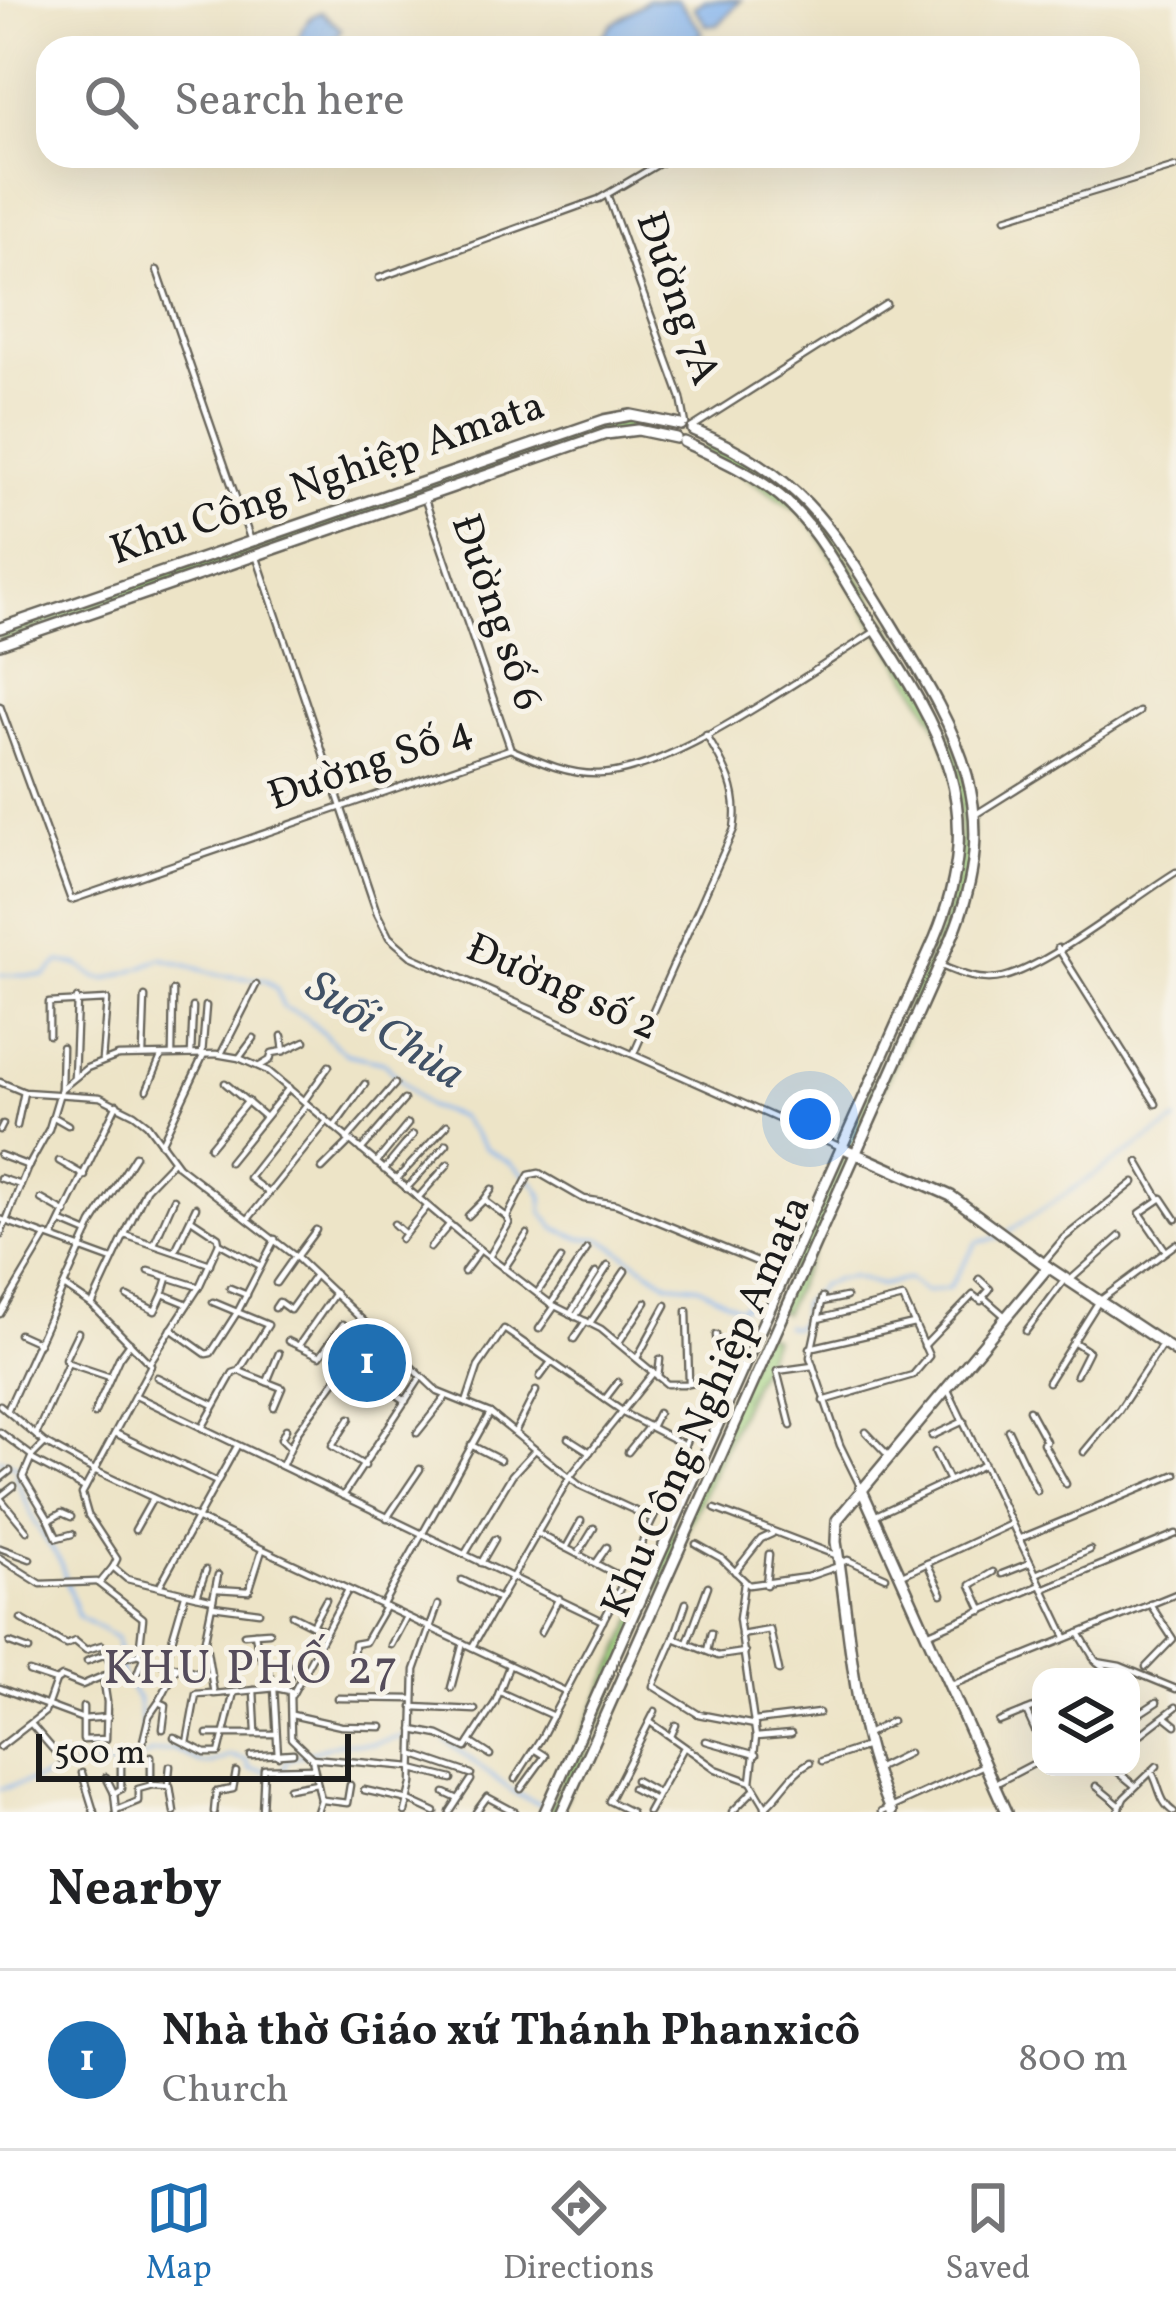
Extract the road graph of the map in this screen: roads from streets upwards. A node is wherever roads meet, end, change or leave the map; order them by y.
1 (1176, 167) edge
2 (652, 168) edge
3 (608, 195) junction
4 (1006, 218) dead end
5 (157, 270) dead end
6 (379, 278) dead end
7 (886, 304) dead end
8 (688, 427) junction
9 (680, 440) junction
10 (419, 484) junction
11 (424, 497) junction
12 (824, 519) junction
13 (812, 528) junction
14 (251, 541) junction
15 (256, 555) junction
16 (112, 590) junction
17 (117, 603) junction
18 (889, 622) junction
19 (0, 628) edge
20 (876, 631) junction
21 (0, 644) edge
22 (0, 706) edge
23 (1139, 712) dead end
24 (706, 735) junction
25 (510, 749) junction
26 (342, 806) junction
27 (973, 816) junction
28 (1176, 872) edge
29 (1058, 948) junction
30 (925, 960) junction
31 (939, 965) junction
32 (256, 985) dead end
33 (172, 991) dead end
34 (146, 997) dead end
35 (77, 999) junction
36 (206, 1006) dead end
37 (193, 1007) dead end
38 (49, 1035) dead end
39 (282, 1036) dead end
40 (254, 1038) dead end
41 (305, 1041) dead end
42 (62, 1047) dead end
43 (284, 1051) junction
44 (634, 1053) junction
45 (142, 1054) junction
46 (162, 1054) junction
47 (172, 1054) junction
48 (191, 1054) junction
49 (203, 1054) junction
50 (220, 1054) junction
51 (239, 1058) junction
52 (103, 1060) junction
53 (260, 1066) junction
54 (329, 1066) dead end
55 (74, 1078) junction
56 (0, 1082) edge
57 (225, 1083) dead end
58 (365, 1084) dead end
59 (395, 1084) dead end
60 (289, 1088) junction
61 (147, 1090) dead end
62 (60, 1091) junction
63 (24, 1092) junction
64 (404, 1100) dead end
65 (248, 1101) junction
66 (305, 1103) junction
67 (1156, 1103) dead end
68 (117, 1104) junction
69 (54, 1117) junction
70 (265, 1117) junction
71 (327, 1121) junction
72 (408, 1124) dead end
73 (68, 1125) dead end
74 (447, 1125) dead end
75 (16, 1126) dead end
76 (334, 1127) junction
77 (413, 1135) dead end
78 (348, 1140) junction
79 (161, 1144) junction
80 (447, 1144) dead end
81 (210, 1147) dead end
82 (842, 1148) junction
83 (362, 1150) junction
84 (857, 1154) junction
85 (0, 1155) edge
86 (135, 1156) dead end
87 (59, 1161) dead end
88 (173, 1161) junction
89 (229, 1162) dead end
90 (1138, 1162) dead end
91 (376, 1163) junction
92 (448, 1165) dead end
93 (29, 1166) junction
94 (322, 1169) dead end
95 (384, 1170) junction
96 (86, 1176) junction
97 (0, 1178) edge
98 (396, 1180) junction
99 (1134, 1182) dead end
100 (22, 1185) junction
101 (406, 1189) junction
102 (492, 1189) dead end
103 (269, 1193) junction
104 (418, 1198) junction
105 (41, 1199) dead end
106 (173, 1199) dead end
107 (1160, 1199) junction
108 (484, 1200) junction
109 (196, 1207) dead end
110 (428, 1207) junction
111 (66, 1213) junction
112 (468, 1216) dead end
113 (507, 1217) junction
114 (249, 1218) junction
115 (0, 1219) edge
116 (190, 1219) junction
117 (1176, 1219) edge
118 (9, 1221) junction
119 (62, 1222) junction
120 (394, 1224) dead end
121 (449, 1225) junction
122 (316, 1230) dead end
123 (88, 1233) junction
124 (124, 1234) junction
125 (527, 1234) dead end
126 (0, 1236) edge
127 (50, 1236) junction
128 (1120, 1236) dead end
129 (275, 1240) junction
130 (219, 1243) junction
131 (154, 1244) junction
132 (1176, 1244) edge
133 (430, 1248) dead end
134 (80, 1249) junction
135 (587, 1249) dead end
136 (480, 1250) junction
137 (175, 1251) junction
138 (1166, 1251) junction
139 (489, 1256) junction
140 (296, 1257) junction
141 (561, 1259) dead end
142 (112, 1260) junction
143 (279, 1263) dead end
144 (210, 1264) junction
145 (1045, 1265) junction
146 (261, 1267) junction
147 (608, 1267) dead end
148 (286, 1269) junction
149 (504, 1269) junction
150 (149, 1271) dead end
151 (464, 1271) dead end
152 (625, 1271) dead end
153 (596, 1274) dead end
154 (785, 1274) junction
155 (315, 1275) junction
156 (168, 1278) junction
157 (979, 1279) dead end
158 (1067, 1280) junction
159 (276, 1283) dead end
160 (64, 1286) junction
161 (199, 1287) junction
162 (230, 1288) dead end
163 (335, 1293) junction
164 (537, 1293) junction
165 (163, 1294) junction
166 (247, 1295) junction
167 (128, 1297) dead end
168 (846, 1297) dead end
169 (983, 1297) junction
170 (1099, 1301) junction
171 (213, 1302) dead end
172 (646, 1302) dead end
173 (185, 1303) junction
174 (92, 1305) junction
175 (553, 1305) junction
176 (666, 1305) dead end
177 (275, 1307) dead end
178 (238, 1311) junction
179 (687, 1311) dead end
180 (768, 1312) junction
181 (0, 1315) edge
182 (573, 1316) junction
183 (1006, 1317) junction
184 (784, 1319) junction
185 (818, 1319) junction
186 (588, 1322) junction
187 (343, 1324) dead end
188 (914, 1324) junction
189 (762, 1327) junction
190 (171, 1329) junction
191 (539, 1329) dead end
192 (373, 1330) junction
193 (1026, 1331) dead end
194 (78, 1332) dead end
195 (19, 1334) dead end
196 (777, 1334) junction
197 (716, 1335) dead end
198 (574, 1339) dead end
199 (288, 1341) dead end
200 (1073, 1341) junction
201 (130, 1342) junction
202 (330, 1342) junction
203 (39, 1343) junction
204 (618, 1343) junction
205 (1163, 1344) junction
206 (299, 1345) junction
207 (924, 1346) junction
208 (810, 1348) junction
209 (1176, 1352) edge
210 (279, 1353) dead end
211 (637, 1359) junction
212 (661, 1359) dead end
213 (349, 1360) junction
214 (150, 1362) junction
215 (551, 1362) junction
216 (68, 1363) junction
217 (813, 1366) junction
218 (239, 1371) junction
219 (655, 1375) junction
220 (1076, 1375) dead end
221 (110, 1377) junction
222 (158, 1377) dead end
223 (540, 1377) dead end
224 (420, 1378) junction
225 (267, 1382) junction
226 (618, 1382) dead end
227 (1048, 1382) dead end
228 (689, 1384) junction
229 (947, 1388) junction
230 (536, 1391) dead end
231 (136, 1396) junction
232 (445, 1398) junction
233 (604, 1399) junction
234 (406, 1401) junction
235 (823, 1401) junction
236 (466, 1403) junction
237 (0, 1405) edge
238 (214, 1406) junction
239 (274, 1407) dead end
240 (1029, 1410) dead end
241 (7, 1411) junction
242 (622, 1412) junction
243 (490, 1413) junction
244 (658, 1413) dead end
245 (94, 1414) dead end
246 (698, 1416) dead end
247 (350, 1418) dead end
248 (964, 1420) junction
249 (791, 1426) dead end
250 (650, 1427) junction
251 (202, 1428) junction
252 (286, 1429) dead end
253 (1008, 1430) dead end
254 (0, 1432) edge
255 (515, 1432) junction
256 (866, 1432) dead end
257 (116, 1433) junction
258 (417, 1433) dead end
259 (36, 1436) junction
260 (932, 1436) dead end
261 (568, 1438) dead end
262 (45, 1443) junction
263 (471, 1445) junction
264 (685, 1445) junction
265 (237, 1446) junction
266 (289, 1448) junction
267 (536, 1450) junction
268 (590, 1452) junction
269 (628, 1452) dead end
270 (935, 1452) dead end
271 (1084, 1452) dead end
272 (888, 1456) junction
273 (32, 1458) junction
274 (500, 1460) dead end
275 (983, 1464) junction
276 (282, 1466) junction
277 (365, 1466) junction
278 (420, 1469) dead end
279 (94, 1470) junction
280 (10, 1472) dead end
281 (1176, 1474) edge
282 (569, 1478) junction
283 (0, 1479) edge
284 (949, 1481) junction
285 (217, 1482) junction
286 (1066, 1484) dead end
287 (14, 1486) dead end
288 (85, 1488) junction
289 (861, 1488) junction
290 (1037, 1491) dead end
291 (343, 1496) junction
292 (0, 1497) edge
293 (153, 1498) junction
294 (715, 1509) dead end
295 (874, 1516) junction
296 (71, 1517) dead end
297 (197, 1518) junction
298 (387, 1518) junction
299 (653, 1519) junction
300 (50, 1520) junction
301 (581, 1520) dead end
302 (1012, 1524) junction
303 (594, 1528) dead end
304 (135, 1530) dead end
305 (27, 1531) dead end
306 (537, 1533) junction
307 (772, 1533) junction
308 (72, 1534) dead end
309 (422, 1534) junction
310 (1176, 1534) edge
311 (495, 1539) dead end
312 (1019, 1539) junction
313 (696, 1544) dead end
314 (607, 1547) dead end
315 (0, 1548) edge
316 (566, 1548) junction
317 (262, 1550) junction
318 (1090, 1550) dead end
319 (578, 1554) junction
320 (770, 1554) dead end
321 (465, 1555) junction
322 (0, 1558) edge
323 (30, 1559) dead end
324 (839, 1561) junction
325 (482, 1563) junction
326 (927, 1563) junction
327 (1030, 1563) junction
328 (596, 1564) junction
329 (112, 1567) junction
330 (206, 1570) dead end
331 (993, 1572) dead end
332 (736, 1573) junction
333 (218, 1574) dead end
334 (1002, 1574) dead end
335 (1036, 1574) junction
336 (900, 1576) junction
337 (513, 1577) junction
338 (886, 1577) dead end
339 (626, 1579) junction
340 (462, 1580) dead end
341 (97, 1582) dead end
342 (744, 1583) junction
343 (160, 1585) junction
344 (766, 1585) junction
345 (708, 1586) dead end
346 (1042, 1587) junction
347 (216, 1588) junction
348 (347, 1590) junction
349 (186, 1593) junction
350 (942, 1594) dead end
351 (1176, 1594) edge
352 (197, 1596) junction
353 (559, 1598) junction
354 (500, 1599) junction
355 (326, 1600) dead end
356 (213, 1603) junction
357 (686, 1603) dead end
358 (1150, 1604) junction
359 (384, 1606) junction
360 (438, 1606) dead end
361 (983, 1611) junction
362 (259, 1612) dead end
363 (292, 1616) dead end
364 (406, 1617) junction
365 (21, 1619) dead end
366 (603, 1621) junction
367 (312, 1625) junction
368 (1176, 1627) edge
369 (431, 1628) junction
370 (269, 1632) dead end
371 (541, 1632) dead end
372 (254, 1633) junction
373 (327, 1633) junction
374 (711, 1633) dead end
375 (1079, 1633) junction
376 (1170, 1633) junction
377 (244, 1634) dead end
378 (927, 1634) junction
379 (741, 1635) junction
380 (1066, 1637) junction
381 (674, 1638) junction
382 (10, 1643) dead end
383 (463, 1643) junction
384 (687, 1643) junction
385 (391, 1645) dead end
386 (472, 1647) junction
387 (29, 1650) dead end
388 (259, 1651) junction
389 (707, 1651) junction
390 (745, 1652) junction
391 (106, 1654) junction
392 (141, 1656) junction
393 (234, 1660) dead end
394 (353, 1660) dead end
395 (87, 1661) dead end
396 (1097, 1662) junction
397 (165, 1664) junction
398 (294, 1664) dead end
399 (510, 1665) junction
400 (177, 1667) junction
401 (1146, 1667) dead end
402 (1104, 1668) edge
403 (117, 1671) dead end
404 (779, 1671) dead end
405 (28, 1672) dead end
406 (137, 1674) dead end
407 (103, 1676) junction
408 (212, 1676) junction
409 (56, 1682) junction
410 (950, 1686) junction
411 (0, 1688) edge
412 (275, 1688) junction
413 (286, 1688) junction
414 (451, 1688) dead end
415 (1176, 1689) edge
416 (254, 1690) junction
417 (565, 1691) junction
418 (234, 1692) junction
419 (500, 1692) junction
420 (214, 1694) junction
421 (292, 1696) junction
422 (338, 1698) dead end
423 (159, 1702) junction
424 (1157, 1702) dead end
425 (413, 1703) junction
426 (49, 1706) junction
427 (83, 1706) dead end
428 (1176, 1707) edge
429 (1032, 1709) edge
430 (475, 1710) dead end
431 (1026, 1711) junction
432 (655, 1712) dead end
433 (334, 1713) dead end
434 (819, 1713) dead end
435 (1140, 1713) edge
436 (292, 1715) junction
437 (553, 1716) junction
438 (108, 1717) junction
439 (1166, 1717) junction
440 (83, 1719) junction
441 (892, 1721) dead end
442 (999, 1721) dead end
443 (650, 1722) junction
444 (755, 1723) junction
445 (31, 1724) junction
446 (331, 1724) junction
447 (1032, 1724) edge
448 (676, 1725) dead end
449 (1176, 1725) edge
450 (382, 1727) dead end
451 (163, 1729) dead end
452 (413, 1730) junction
453 (207, 1734) dead end
454 (276, 1734) junction
455 (791, 1734) dead end
456 (222, 1735) junction
457 (256, 1735) junction
458 (670, 1736) junction
459 (1140, 1736) edge
460 (173, 1737) dead end
461 (756, 1738) junction
462 (143, 1741) dead end
463 (706, 1741) dead end
464 (865, 1741) junction
465 (470, 1742) junction
466 (188, 1743) junction
467 (0, 1747) edge
468 (684, 1747) junction
469 (534, 1749) junction
470 (293, 1753) dead end
471 (908, 1753) dead end
472 (490, 1754) dead end
473 (756, 1754) junction
474 (412, 1755) junction
475 (151, 1756) dead end
476 (251, 1756) dead end
477 (278, 1756) junction
478 (310, 1756) junction
479 (138, 1758) dead end
480 (63, 1760) dead end
481 (822, 1761) dead end
482 (810, 1762) dead end
483 (984, 1765) junction
484 (1032, 1765) edge
485 (170, 1766) dead end
486 (314, 1768) junction
487 (412, 1768) junction
488 (874, 1770) junction
489 (236, 1772) dead end
490 (82, 1773) dead end
491 (1124, 1776) edge
492 (106, 1777) dead end
493 (452, 1779) dead end
494 (515, 1779) dead end
495 (751, 1782) junction
496 (317, 1783) junction
497 (634, 1784) dead end
498 (151, 1785) junction
499 (169, 1785) junction
500 (350, 1785) dead end
501 (993, 1785) junction
502 (1135, 1785) junction
503 (1096, 1786) dead end
504 (289, 1788) dead end
505 (521, 1789) dead end
506 (364, 1790) dead end
507 (753, 1791) junction
508 (114, 1793) junction
509 (445, 1793) dead end
510 (657, 1796) junction
511 (458, 1799) junction
512 (321, 1800) junction
513 (409, 1800) junction
514 (1118, 1808) edge
515 (767, 1809) edge
516 (505, 1810) edge
517 (116, 1811) edge
518 (887, 1811) edge
519 (94, 1812) edge
520 (174, 1812) edge
521 (214, 1812) edge
522 (262, 1812) edge
523 (317, 1812) edge
524 (405, 1812) edge
525 (436, 1812) edge
526 (450, 1812) edge
527 (476, 1812) edge
528 (515, 1812) edge
529 (545, 1812) edge
530 (562, 1812) edge
531 (631, 1812) edge
532 (648, 1812) edge
533 (732, 1812) edge
534 (1006, 1812) edge
535 (1174, 1812) edge

1 - 4 street
2 - 3 street
3 - 6 street
3 - 8 street, Đường 7A
5 - 14 street
7 - 8 street
8 - 9 street
8 - 10 street, Khu Công Nghiệp Amata
8 - 12 street, Khu Công Nghiệp Amata
9 - 11 street, Khu Công Nghiệp Amata
9 - 13 street, Khu Công Nghiệp Amata
10 - 11 street
10 - 14 street, Khu Công Nghiệp Amata
11 - 15 street, Khu Công Nghiệp Amata
11 - 25 street, Đường số 6
12 - 13 street
12 - 18 street, Khu Công Nghiệp Amata
13 - 20 street, Khu Công Nghiệp Amata
14 - 15 street
14 - 16 street, Khu Công Nghiệp Amata
15 - 17 street, Khu Công Nghiệp Amata
15 - 26 street, Đường số 2
16 - 17 street
16 - 19 street, Khu Công Nghiệp Amata
17 - 21 street, Khu Công Nghiệp Amata
18 - 20 street
18 - 27 street, Khu Công Nghiệp Amata
20 - 24 street, Đường Số 4
20 - 30 street, Khu Công Nghiệp Amata
22 - 26 street, Đường Số 4
23 - 27 street
24 - 25 street, Đường Số 4
24 - 44 street
25 - 26 street, Đường Số 4
26 - 44 street, Đường số 2
27 - 31 street, Khu Công Nghiệp Amata
28 - 29 street
29 - 31 street
29 - 67 street
30 - 31 street
30 - 82 street, Khu Công Nghiệp Amata
31 - 84 street, Khu Công Nghiệp Amata
32 - 50 street
33 - 47 street
34 - 45 street
35 - 38 street
35 - 52 street
35 - 55 street
36 - 49 street
37 - 48 street
39 - 43 street
40 - 51 street
41 - 43 street
42 - 62 street
43 - 53 street
44 - 82 street, Đường số 2
45 - 46 street
45 - 52 street
46 - 47 street
46 - 61 street
47 - 48 street
48 - 49 street
49 - 50 street
49 - 79 street
50 - 51 street
51 - 53 street
52 - 55 street
53 - 60 street
54 - 66 street
55 - 62 street
56 - 63 street
57 - 65 street
58 - 76 street
59 - 78 street
60 - 66 street
60 - 70 street
62 - 63 street
62 - 68 street
62 - 69 street
63 - 75 street
64 - 83 street
65 - 70 street
65 - 81 street
66 - 71 street
66 - 103 street
68 - 79 street
68 - 96 street
69 - 73 street
69 - 93 street
70 - 89 street
71 - 76 street
71 - 103 street
72 - 91 street
74 - 98 street
76 - 78 street
77 - 95 street
78 - 83 street
78 - 94 street
79 - 88 street
80 - 101 street
82 - 84 street
82 - 154 street, Khu Công Nghiệp Amata
83 - 91 street
84 - 145 street
84 - 184 street, Khu Công Nghiệp Amata
85 - 93 street
86 - 123 street
87 - 96 street
88 - 114 street
88 - 124 street
90 - 107 street
91 - 95 street
92 - 104 street
93 - 100 street
95 - 98 street
96 - 111 street
97 - 100 street
98 - 101 street
99 - 145 street
100 - 118 street
101 - 104 street
102 - 108 street
103 - 114 street
104 - 110 street
105 - 111 street
106 - 131 street
107 - 117 street
107 - 138 street
108 - 112 street
108 - 113 street
109 - 116 street
110 - 120 street
110 - 121 street
111 - 119 street
113 - 139 street
113 - 154 street
114 - 129 street
115 - 118 street
116 - 130 street
116 - 137 street
118 - 126 street
118 - 127 street
119 - 123 street
119 - 127 street
121 - 133 street
121 - 136 street
122 - 140 street
123 - 134 street
124 - 131 street
124 - 142 street
125 - 149 street
127 - 134 street
127 - 181 street
128 - 158 street
129 - 140 street
129 - 146 street
130 - 144 street
130 - 146 street
131 - 137 street
132 - 138 street
134 - 142 street
134 - 160 street
135 - 175 street
136 - 139 street
136 - 151 street
137 - 144 street
138 - 170 street
139 - 149 street
140 - 148 street
140 - 155 street
141 - 164 street
142 - 174 street
143 - 148 street
144 - 161 street
145 - 158 street
145 - 183 street
146 - 166 street
147 - 182 street
148 - 159 street
149 - 164 street
150 - 156 street
152 - 186 street
153 - 182 street
154 - 180 street, Khu Công Nghiệp Amata
155 - 163 street
155 - 177 street
156 - 161 street
156 - 165 street
157 - 169 street
158 - 170 street
158 - 193 street
160 - 174 street
160 - 203 street
161 - 173 street
162 - 166 street
163 - 192 street
163 - 206 street
164 - 175 street
165 - 167 street
165 - 173 street
166 - 178 street
168 - 185 street
169 - 183 street
169 - 207 street
170 - 200 street
170 - 205 street
171 - 178 street
172 - 204 street
173 - 190 street
174 - 201 street
175 - 182 street
175 - 191 street
176 - 211 street
178 - 190 street
178 - 218 street
179 - 228 street
180 - 184 street
180 - 189 street, Khu Công Nghiệp Amata
182 - 186 street
183 - 229 street
184 - 196 street, Khu Công Nghiệp Amata
185 - 188 street
185 - 208 street
186 - 198 street
186 - 204 street
187 - 202 street
188 - 207 street
188 - 208 street
189 - 196 street
189 - 529 street, Khu Công Nghiệp Amata
190 - 214 street
192 - 213 street
192 - 224 street
194 - 216 street
195 - 203 street
196 - 530 street, Khu Công Nghiệp Amata
197 - 228 street
199 - 206 street
200 - 220 street
200 - 227 street
201 - 214 street
201 - 221 street
202 - 206 street
202 - 213 street
203 - 241 street
204 - 211 street
205 - 209 street
205 - 271 street
207 - 235 street
208 - 217 street
210 - 225 street
211 - 219 street
212 - 219 street
213 - 234 street
213 - 266 street
214 - 231 street
215 - 223 street
215 - 233 street
215 - 236 street
216 - 221 street
216 - 259 street
217 - 235 street
217 - 249 street
218 - 225 street
218 - 238 street
219 - 228 street
219 - 242 street
221 - 245 street
222 - 238 street
224 - 232 street
224 - 234 street
225 - 239 street
226 - 233 street
229 - 248 street
229 - 272 street
230 - 255 street
231 - 251 street
231 - 257 street
232 - 236 street
232 - 258 street
233 - 242 street
234 - 277 street
235 - 289 street
236 - 243 street
237 - 241 street
238 - 251 street
240 - 286 street
241 - 259 street
242 - 250 street
242 - 268 street
243 - 255 street
243 - 263 street
244 - 250 street
246 - 264 street
247 - 277 street
248 - 260 street
248 - 275 street
250 - 264 street
250 - 269 street
251 - 265 street
252 - 266 street
253 - 290 street
254 - 273 street
255 - 267 street
256 - 272 street
257 - 279 street
257 - 285 street
259 - 262 street
261 - 268 street
262 - 273 street
262 - 279 street
263 - 274 street
263 - 309 street
264 - 299 street
265 - 276 street
265 - 285 street
266 - 276 street
267 - 282 street
267 - 321 street
268 - 282 street
270 - 284 street
272 - 289 street
273 - 288 street
273 - 300 street
275 - 284 street
275 - 302 street
276 - 291 street
277 - 291 street
278 - 298 street
279 - 288 street
279 - 293 street
280 - 283 street
281 - 312 street
282 - 299 street
282 - 306 street
284 - 295 street
285 - 297 street
287 - 292 street
288 - 329 street
289 - 295 street
289 - 324 street
291 - 298 street
292 - 305 street
293 - 297 street
293 - 304 street
294 - 307 street
295 - 336 street
296 - 300 street
297 - 317 street
297 - 343 street
298 - 309 street
299 - 339 street
300 - 308 street
301 - 316 street
302 - 312 street
302 - 326 street
303 - 319 street
306 - 316 street
306 - 337 street
307 - 324 street
307 - 332 street
309 - 321 street
309 - 359 street
310 - 346 street
311 - 325 street
312 - 327 street
313 - 332 street
314 - 328 street
315 - 323 street
316 - 319 street
317 - 347 street
317 - 348 street
318 - 335 street
319 - 328 street
320 - 344 street
321 - 325 street
322 - 341 street
324 - 338 street
324 - 344 street
324 - 464 street
325 - 337 street
326 - 336 street
326 - 350 street
327 - 334 street
327 - 335 street
328 - 339 street
329 - 343 street
329 - 392 street
330 - 352 street
331 - 361 street
332 - 342 street
333 - 347 street
335 - 346 street
336 - 378 street
337 - 353 street
337 - 354 street
339 - 366 street
340 - 354 street
342 - 344 street
342 - 379 street
343 - 349 street
345 - 384 street
346 - 361 street
346 - 380 street
347 - 356 street
348 - 359 street
348 - 373 street
349 - 352 street
349 - 397 street
351 - 358 street
352 - 356 street
353 - 366 street
353 - 371 street
354 - 386 street
355 - 367 street
356 - 362 street
356 - 408 street
357 - 381 street
358 - 375 street
358 - 376 street
359 - 364 street
359 - 394 street
360 - 369 street
361 - 378 street
363 - 367 street
364 - 369 street
364 - 385 street
365 - 391 street
366 - 417 street
367 - 373 street
368 - 376 street
369 - 383 street
369 - 425 street
370 - 372 street
372 - 377 street
372 - 388 street
373 - 421 street
374 - 389 street
375 - 380 street
375 - 396 street
376 - 401 street
378 - 410 street
379 - 390 street
379 - 404 street
380 - 410 street
381 - 384 street
381 - 444 street
382 - 387 street
383 - 386 street
383 - 414 street
384 - 389 street
386 - 399 street
388 - 393 street
388 - 412 street
389 - 390 street
390 - 444 street
391 - 392 street
391 - 395 street
392 - 397 street
392 - 406 street
396 - 402 street
396 - 415 street
397 - 400 street
398 - 413 street
399 - 417 street
399 - 419 street
400 - 408 street
400 - 423 street
403 - 407 street
405 - 409 street
407 - 409 street
407 - 438 street
408 - 420 street
409 - 426 street
410 - 483 street
411 - 426 street
412 - 413 street
412 - 416 street
412 - 454 street
413 - 421 street
416 - 418 street
416 - 457 street
417 - 437 street
418 - 420 street
418 - 456 street
419 - 437 street
419 - 465 street
420 - 466 street
421 - 436 street
422 - 425 street
423 - 451 street
423 - 462 street
424 - 435 street
425 - 430 street
425 - 452 street
426 - 440 street
426 - 445 street
427 - 440 street
428 - 439 street
429 - 431 street
431 - 442 street
431 - 447 street
432 - 443 street
433 - 446 street
434 - 444 street
436 - 446 street
436 - 478 street
437 - 469 street
438 - 440 street
438 - 440 street
439 - 449 street
439 - 459 street
441 - 464 street
443 - 458 street
443 - 531 street
444 - 461 street
445 - 467 street
445 - 480 street
446 - 450 street
448 - 458 street
452 - 465 street
452 - 474 street
453 - 456 street
454 - 457 street
454 - 477 street
455 - 461 street
456 - 457 street
456 - 466 street
458 - 468 street
460 - 466 street
461 - 473 street
463 - 473 street
464 - 481 street
464 - 488 street
465 - 472 street
468 - 495 street
468 - 510 street
469 - 494 street
469 - 505 street
470 - 477 street
471 - 488 street
473 - 495 street
474 - 487 street
474 - 511 street
475 - 498 street
476 - 477 street
478 - 486 street
478 - 487 street
479 - 508 street
482 - 515 street
483 - 501 street
483 - 518 street
484 - 501 street
485 - 499 street
486 - 496 street
486 - 522 street
487 - 493 street
487 - 513 street
488 - 518 street
489 - 521 street
490 - 519 street
491 - 502 street
492 - 508 street
495 - 507 street
496 - 504 street
496 - 512 street
497 - 510 street
498 - 499 street
498 - 517 street
499 - 520 street
500 - 512 street
501 - 534 street
502 - 514 street
502 - 535 street
503 - 514 street
506 - 513 street
507 - 515 street
507 - 533 street
508 - 517 street
509 - 511 street
510 - 532 street
511 - 526 street
512 - 523 street
513 - 524 street
513 - 525 street
516 - 527 street
516 - 528 street

